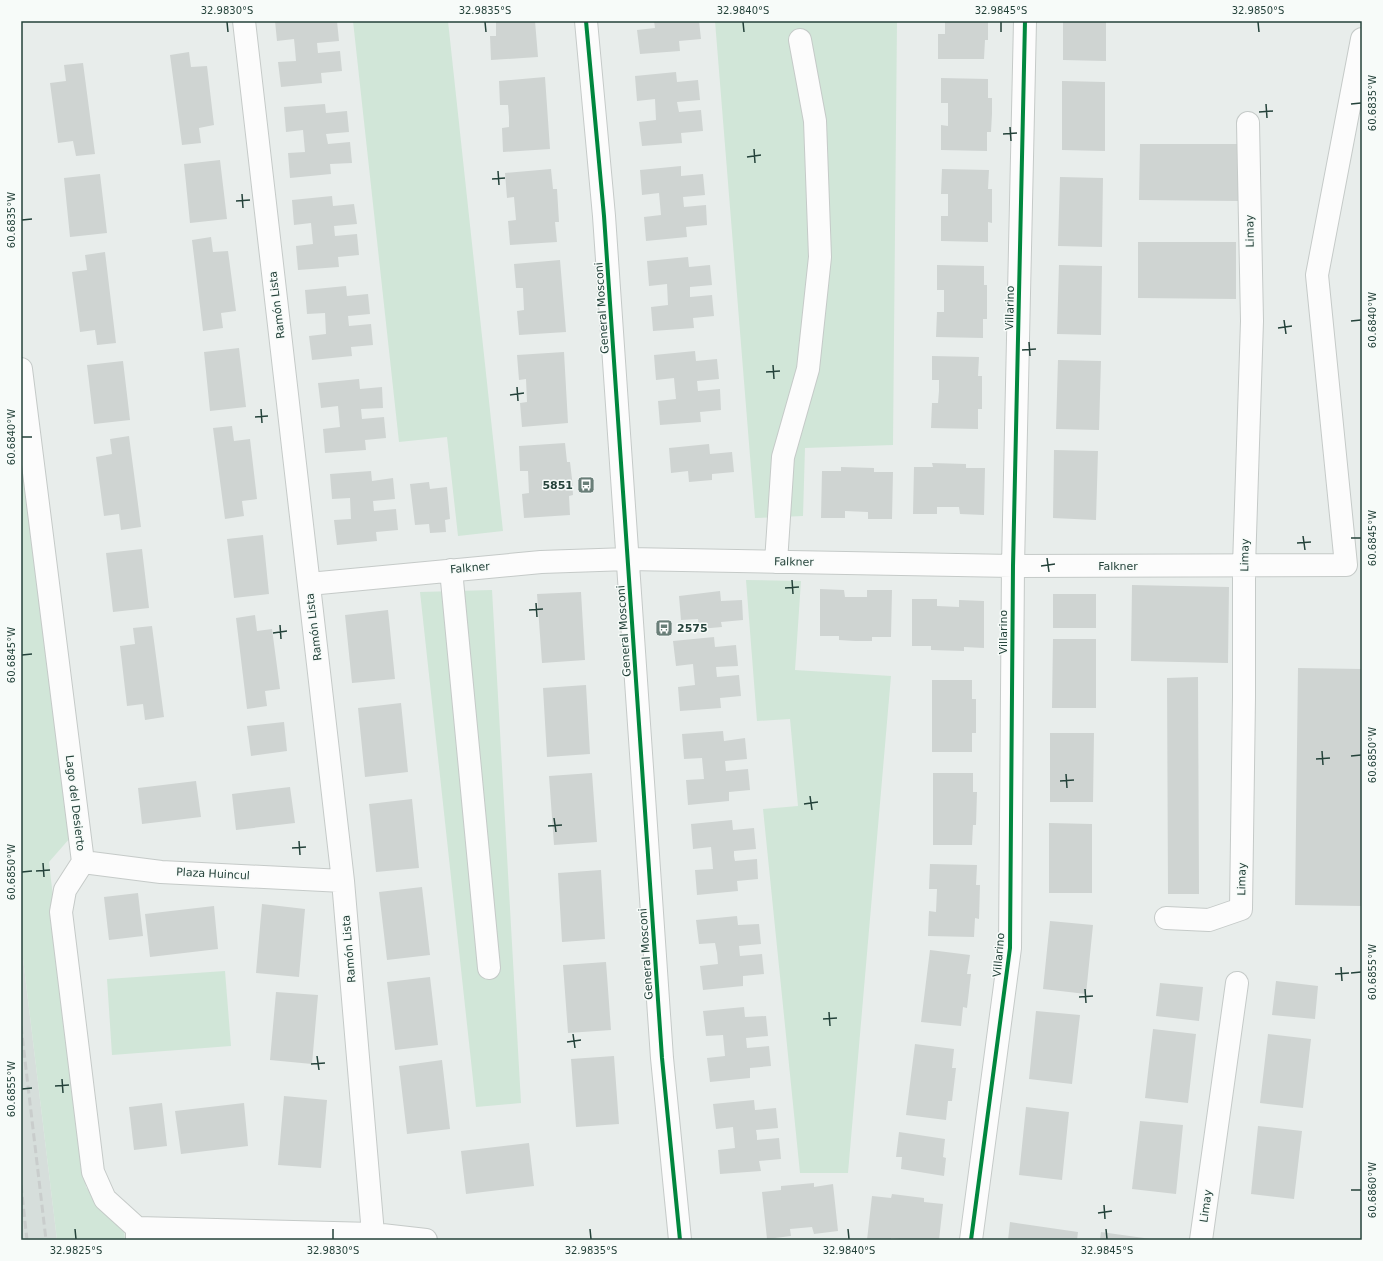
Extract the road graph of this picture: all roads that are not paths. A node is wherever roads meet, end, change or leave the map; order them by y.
1 (244, 21) edge
2 (586, 21) edge
3 (1025, 21) edge
4 (1362, 39) edge
5 (800, 40) dead end
6 (1248, 123) dead end
7 (21, 369) edge
8 (628, 559) junction
9 (776, 562) junction
10 (1012, 566) junction
11 (1244, 566) junction
12 (451, 570) junction
13 (309, 584) junction
14 (83, 862) junction
15 (343, 881) junction
16 (1166, 918) dead end
17 (489, 968) dead end
18 (1237, 983) dead end
19 (137, 1234) edge
20 (373, 1234) junction
21 (426, 1240) edge
22 (680, 1240) edge
23 (971, 1240) edge
24 (1201, 1240) edge

1 - 13 street, Ramón Lista
2 - 8 street, General Mosconi
3 - 10 street, Villarino
4 - 11 street, Falkner
5 - 9 street
6 - 11 street, Limay
7 - 14 street, Lago del Desierto
8 - 9 street, Falkner
8 - 12 street, Falkner
8 - 22 street, General Mosconi
9 - 10 street, Falkner
10 - 11 street, Falkner
10 - 23 street, Villarino
11 - 16 street, Limay
12 - 13 street, Falkner
12 - 17 street
13 - 15 street, Ramón Lista
14 - 15 street, Plaza Huincul
14 - 19 street, Lago del Desierto
15 - 20 street, Ramón Lista
18 - 24 street, Limay
19 - 20 street
20 - 21 street

